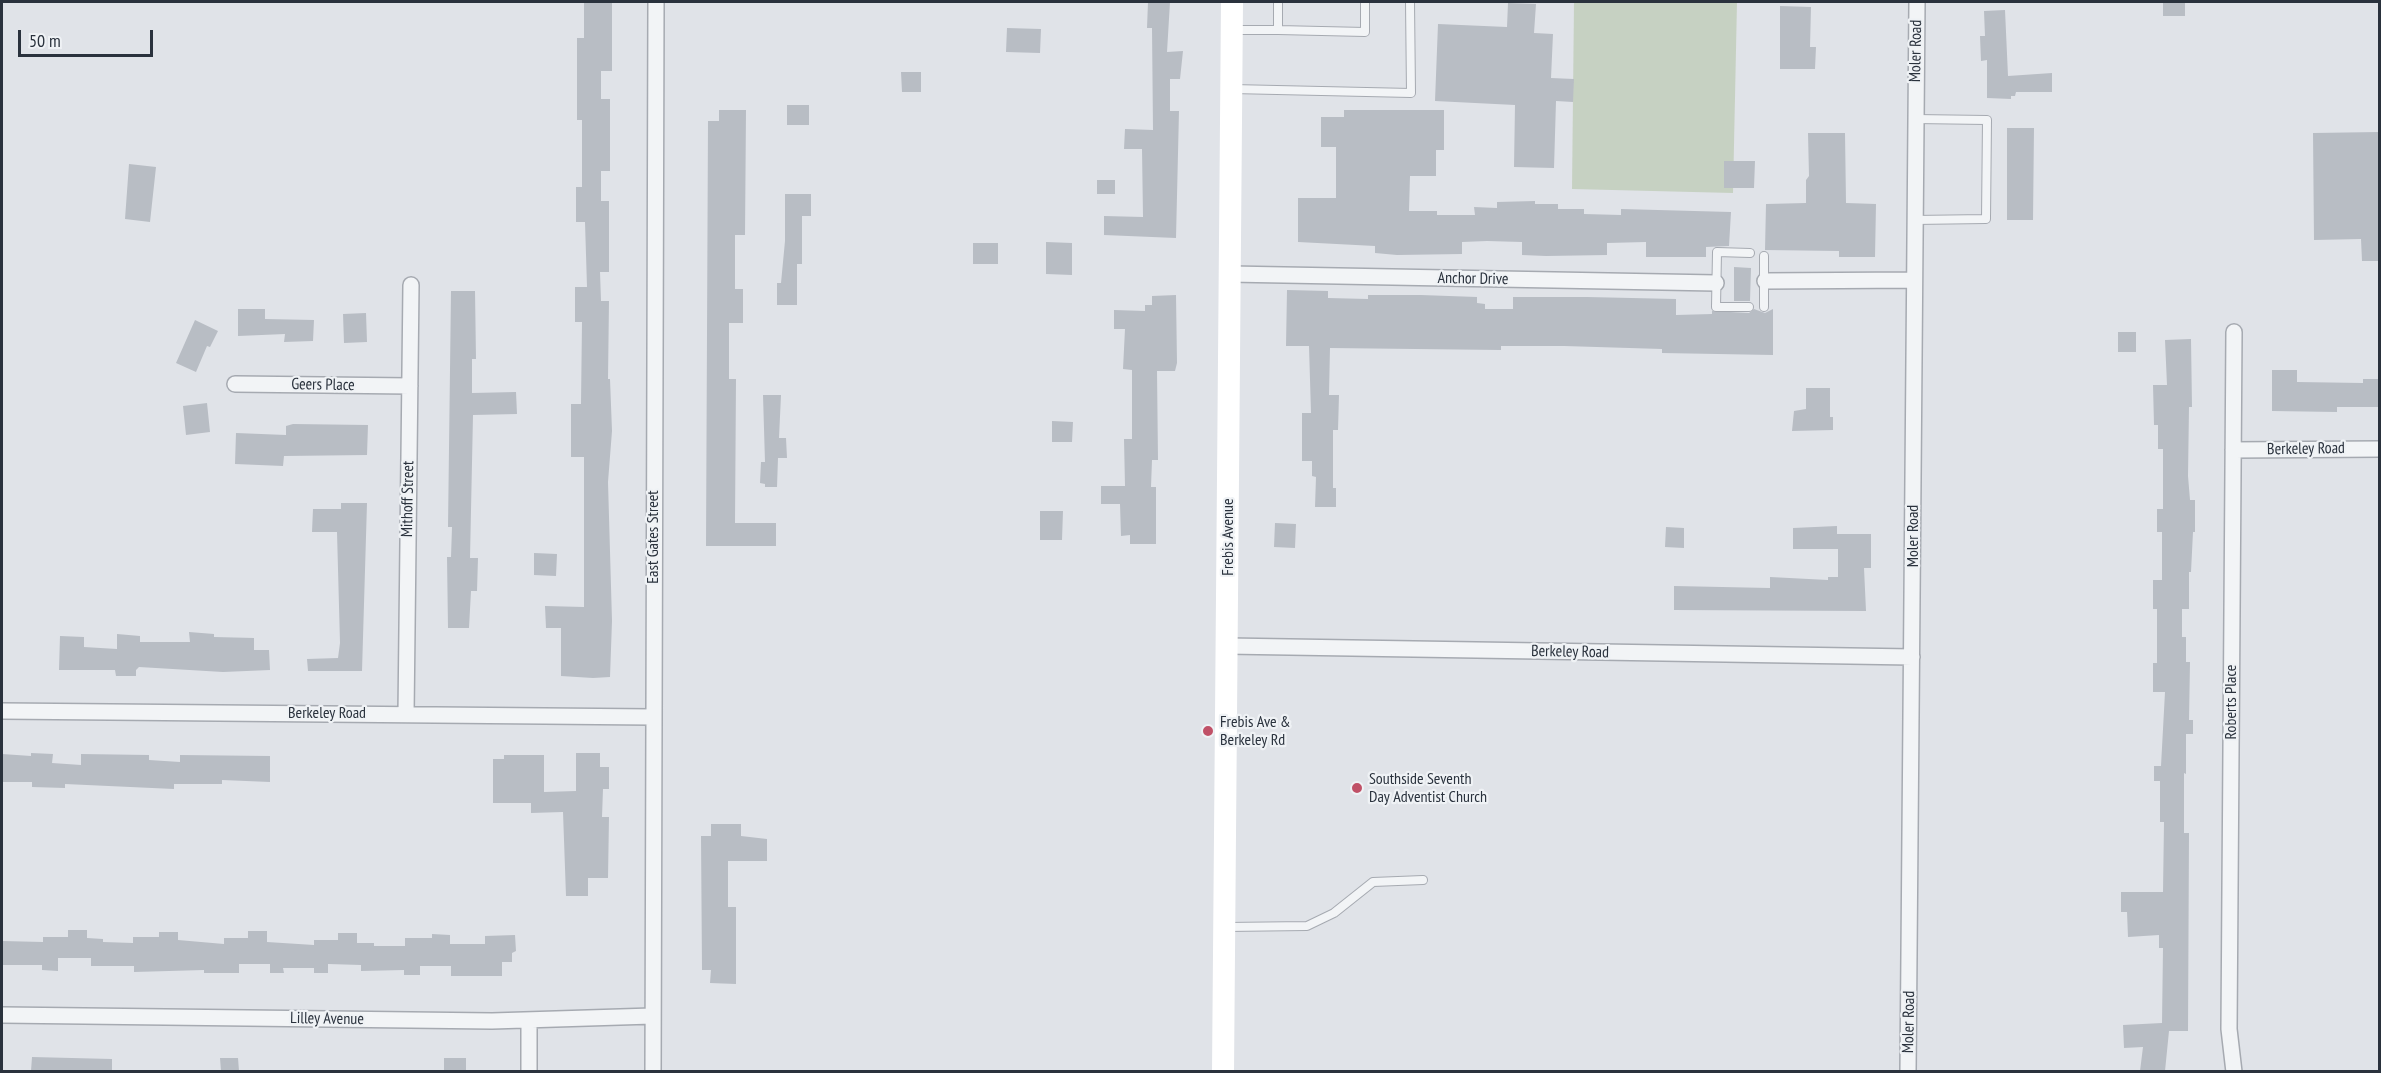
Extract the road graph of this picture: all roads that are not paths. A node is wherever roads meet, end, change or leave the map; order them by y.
1 (656, 2) edge
2 (1232, 2) edge
3 (1278, 2) edge
4 (1365, 2) edge
5 (1410, 2) edge
6 (1917, 2) edge
7 (1231, 30) junction
8 (1278, 30) junction
9 (1231, 89) junction
10 (1916, 119) junction
11 (1914, 220) junction
12 (1750, 253) dead end
13 (1764, 256) dead end
14 (1230, 274) junction
15 (1914, 280) junction
16 (1765, 281) junction
17 (1716, 283) junction
18 (411, 285) dead end
19 (1749, 307) dead end
20 (1764, 307) dead end
21 (2234, 332) dead end
22 (235, 384) dead end
23 (410, 386) junction
24 (2379, 449) edge
25 (2233, 450) junction
26 (1227, 646) junction
27 (1912, 657) junction
28 (2, 711) edge
29 (406, 714) junction
30 (652, 717) junction
31 (1423, 880) dead end
32 (1224, 927) junction
33 (2, 1016) edge
34 (652, 1016) junction
35 (529, 1020) junction
36 (528, 1071) edge
37 (653, 1071) edge
38 (1223, 1071) edge
39 (1908, 1071) edge
40 (2234, 1071) edge

1 - 30 street, East Gates Street
2 - 7 main road, Frebis Avenue
3 - 8 lane
4 - 8 lane
5 - 9 lane
6 - 10 street, Moler Road
7 - 8 lane
7 - 9 main road, Frebis Avenue
9 - 14 main road, Frebis Avenue
10 - 11 street, Moler Road
10 - 11 lane
11 - 15 street, Moler Road
12 - 17 lane
13 - 16 lane
14 - 17 street, Anchor Drive
14 - 26 main road, Frebis Avenue
15 - 16 street
15 - 27 street, Moler Road
16 - 20 lane
17 - 19 lane
18 - 23 street, Mithoff Street
21 - 25 street, Roberts Place
22 - 23 street, Geers Place
23 - 29 street, Mithoff Street
24 - 25 street, Berkeley Road
25 - 40 street, Roberts Place
26 - 27 street, Berkeley Road
26 - 32 main road, Frebis Avenue
27 - 39 street, Moler Road
28 - 29 street, Berkeley Road
29 - 30 street, Berkeley Road
30 - 34 street, East Gates Street
31 - 32 lane
32 - 38 main road, Frebis Avenue
33 - 35 street, Lilley Avenue
34 - 35 street, Lilley Avenue
34 - 37 street, East Gates Street
35 - 36 street

